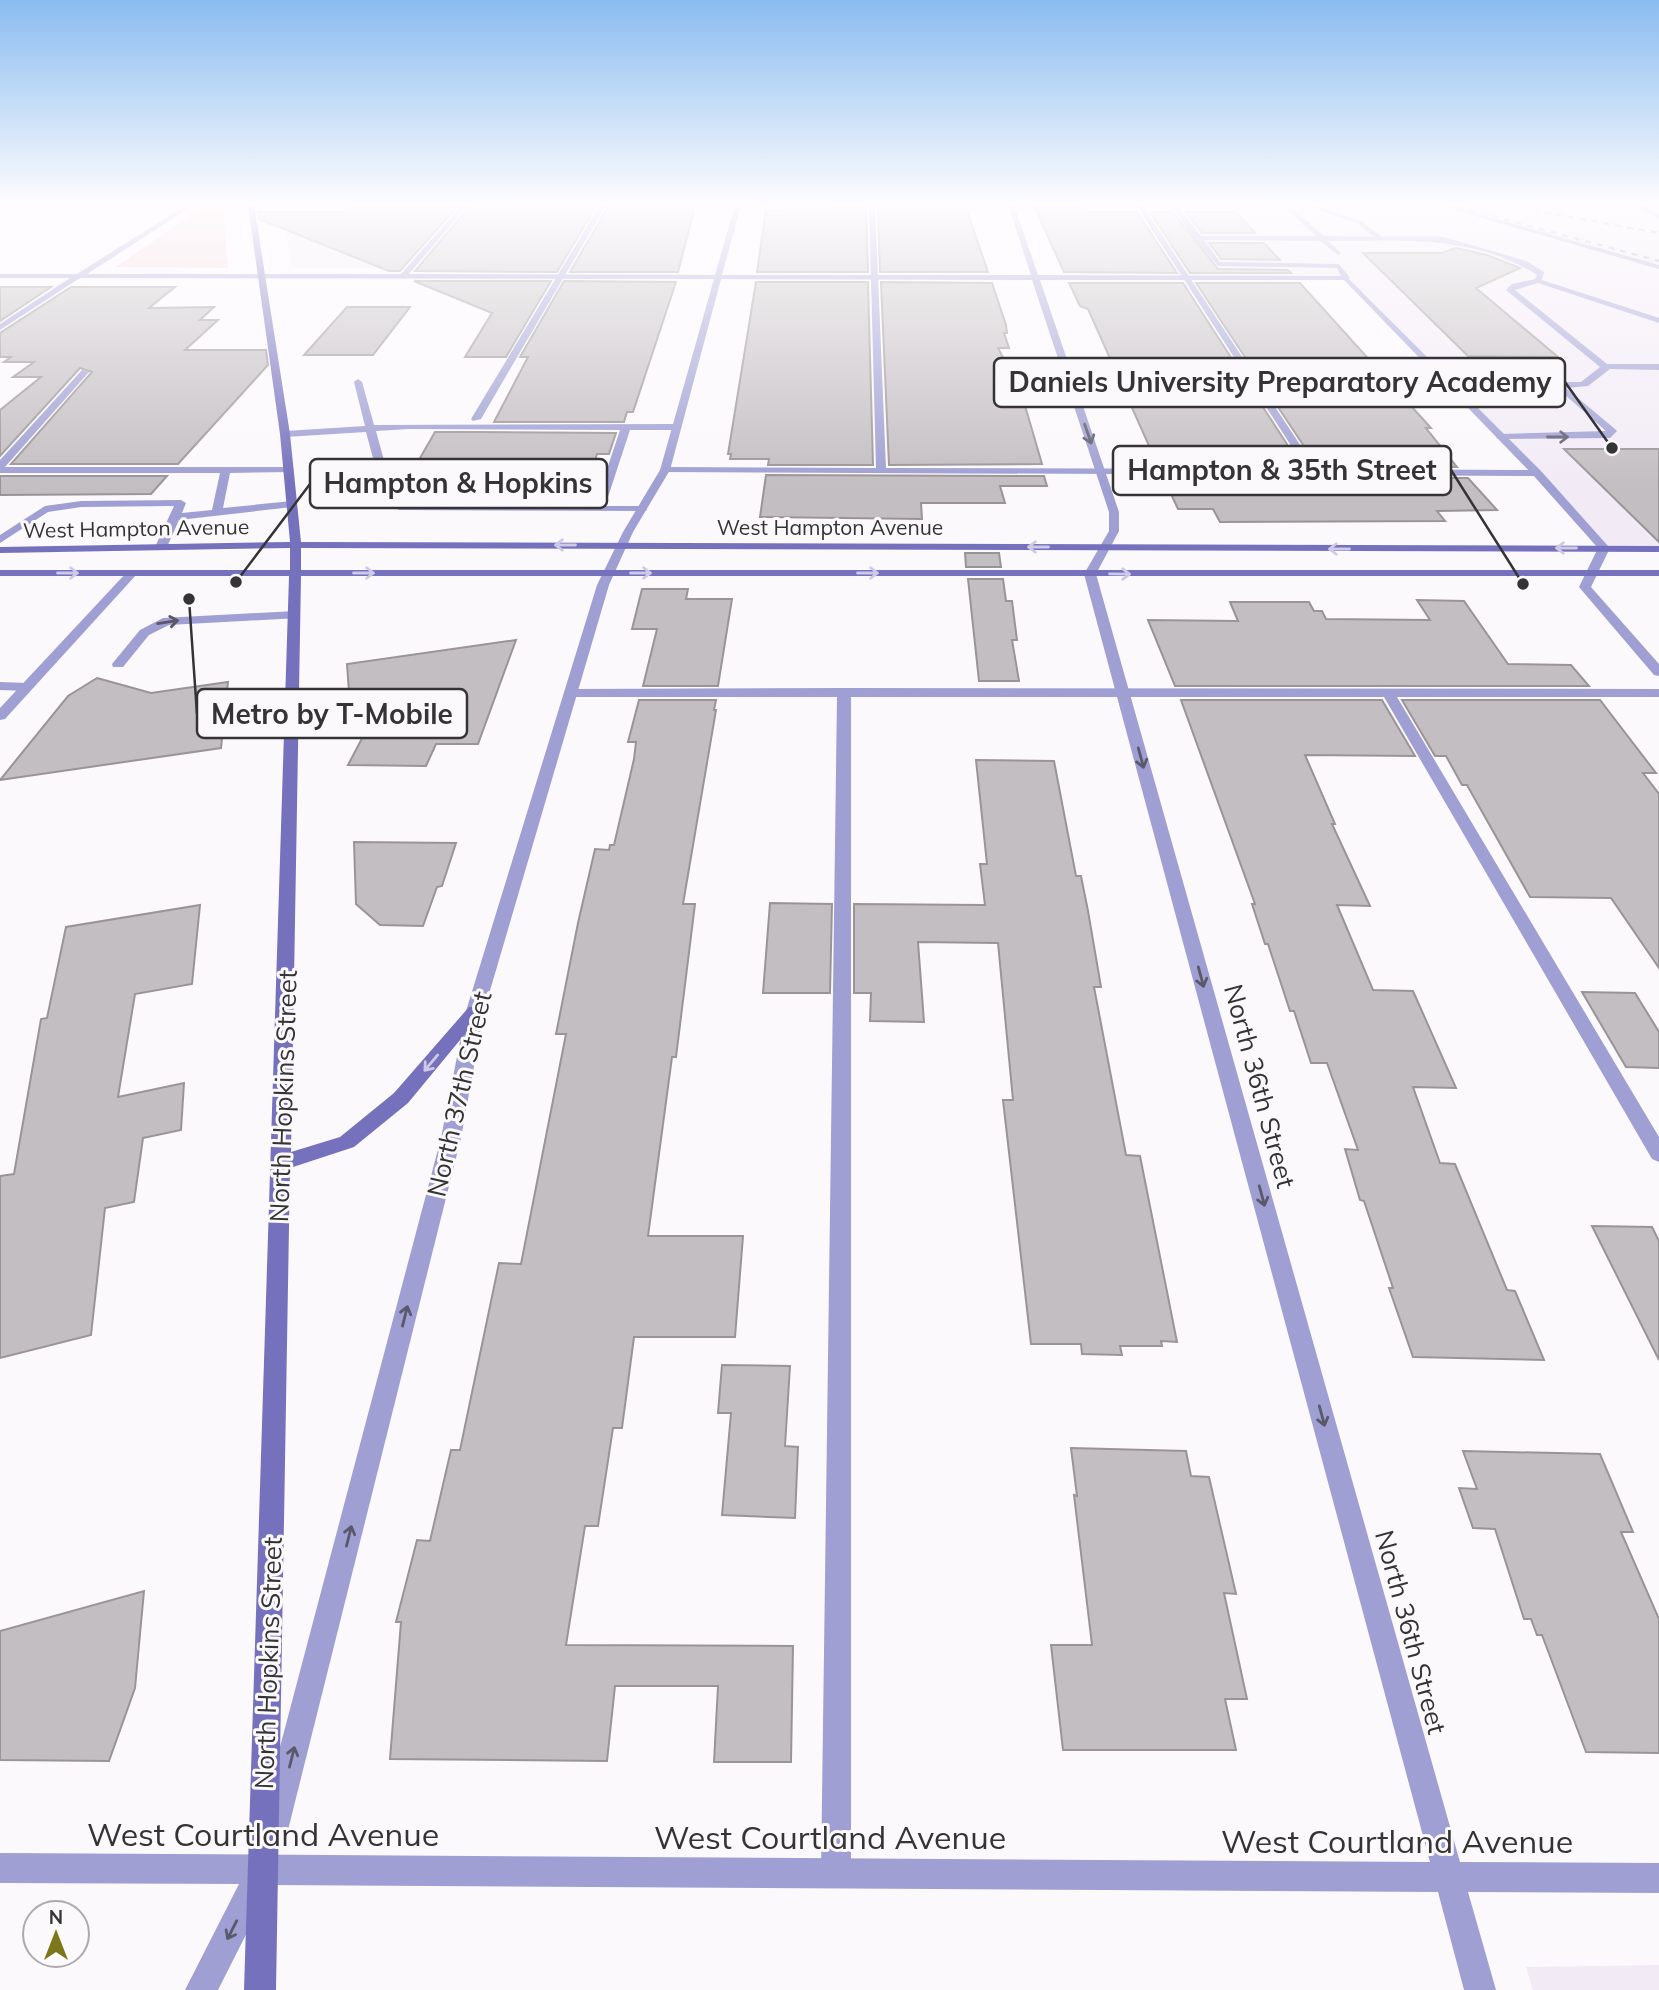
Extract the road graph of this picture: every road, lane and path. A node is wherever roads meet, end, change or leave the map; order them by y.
1 (46, 298) edge
2 (266, 298) edge
3 (550, 298) edge
4 (713, 298) edge
5 (876, 298) edge
6 (1042, 298) edge
7 (1200, 298) edge
8 (1366, 298) edge
9 (1520, 298) edge
10 (1589, 298) edge
11 (1659, 321) edge
12 (0, 328) edge
13 (1605, 367) junction
14 (1659, 367) edge
15 (85, 372) dead end
16 (358, 382) dead end
17 (1451, 384) junction
18 (1558, 385) junction
19 (476, 419) dead end
20 (626, 427) junction
21 (677, 427) junction
22 (370, 428) junction
23 (285, 434) junction
24 (1502, 437) junction
25 (0, 468) edge
26 (226, 470) junction
27 (289, 470) junction
28 (665, 470) junction
29 (881, 470) junction
30 (1101, 471) junction
31 (1312, 471) junction
32 (1536, 473) junction
33 (292, 504) junction
34 (599, 508) junction
35 (642, 509) junction
36 (217, 512) junction
37 (174, 517) junction
38 (0, 540) edge
39 (296, 545) junction
40 (621, 545) junction
41 (161, 547) junction
42 (1107, 548) junction
43 (1604, 548) junction
44 (1659, 549) edge
45 (0, 550) edge
46 (0, 573) edge
47 (296, 573) junction
48 (608, 573) junction
49 (1592, 573) junction
50 (1659, 573) edge
51 (131, 574) junction
52 (1090, 574) junction
53 (295, 615) junction
54 (118, 664) dead end
55 (1659, 673) edge
56 (0, 686) edge
57 (27, 687) junction
58 (844, 692) junction
59 (1123, 692) junction
60 (1388, 692) junction
61 (572, 693) junction
62 (1659, 693) edge
63 (0, 716) edge
64 (475, 1011) junction
65 (1659, 1154) edge
66 (281, 1163) junction
67 (0, 1868) edge
68 (262, 1870) junction
69 (836, 1872) junction
70 (1449, 1875) junction
71 (1659, 1878) edge
72 (201, 1990) edge
73 (260, 1990) edge
74 (1480, 1990) edge

1 - 12 street
2 - 23 main road, North Hopkins Street
3 - 19 street
4 - 21 street, North 37th Street
5 - 29 street
6 -> 30 street
7 - 31 street
8 - 17 street
9 - 13 street
10 - 11 street
13 - 14 street
13 - 18 street
15 - 25 street
16 - 22 street
17 - 18 street
17 - 24 street
24 -> 18 street
20 - 21 street
20 - 22 street
20 - 34 street
21 - 28 street, North 37th Street
22 - 23 street
22 - 34 street
23 - 27 main road, North Hopkins Street
24 - 32 street
25 - 26 street
26 - 27 street
26 - 36 street
27 - 33 main road, North Hopkins Street
28 - 29 street
28 - 35 street, North 37th Street
29 - 30 street
30 - 31 street
30 - 42 street
31 - 32 street
32 - 43 street
33 - 36 street
33 - 39 main road, North Hopkins Street
34 - 35 street
35 - 40 street, North 37th Street
36 - 37 street
37 - 38 street
37 - 41 street
40 -> 39 main road, West Hampton Avenue
39 - 41 main road, West Hampton Avenue
39 - 47 main road, North Hopkins Street
42 -> 40 main road, West Hampton Avenue
40 - 48 street, North 37th Street
41 - 45 main road, West Hampton Avenue
43 -> 42 main road, West Hampton Avenue
42 - 52 street
43 - 44 main road, West Hampton Avenue
43 - 49 street
46 -> 51 main road, West Hampton Avenue
47 -> 48 main road, West Hampton Avenue
47 - 51 main road, West Hampton Avenue
47 - 53 main road, North Hopkins Street
48 -> 52 main road, West Hampton Avenue
48 - 61 street, North 37th Street
49 - 50 main road, West Hampton Avenue
52 -> 49 main road, West Hampton Avenue
49 - 55 street
51 - 57 street
52 - 59 street, North 36th Street
54 -> 53 street
53 - 66 main road, North Hopkins Street
56 - 57 street
57 - 63 street
58 - 59 street
58 - 61 street
58 - 69 street
59 - 60 street
59 -> 70 street, North 36th Street
60 - 62 street
60 - 65 street
61 - 64 street, North 37th Street
64 -> 66 main road
68 -> 64 street, North 37th Street
66 - 68 main road, North Hopkins Street
67 - 68 street, West Courtland Avenue
68 - 69 street, West Courtland Avenue
68 -> 72 street, North 37th Street
68 - 73 main road, North Hopkins Street
69 - 70 street, West Courtland Avenue
70 - 71 street, West Courtland Avenue
70 - 74 street, North 36th Street

